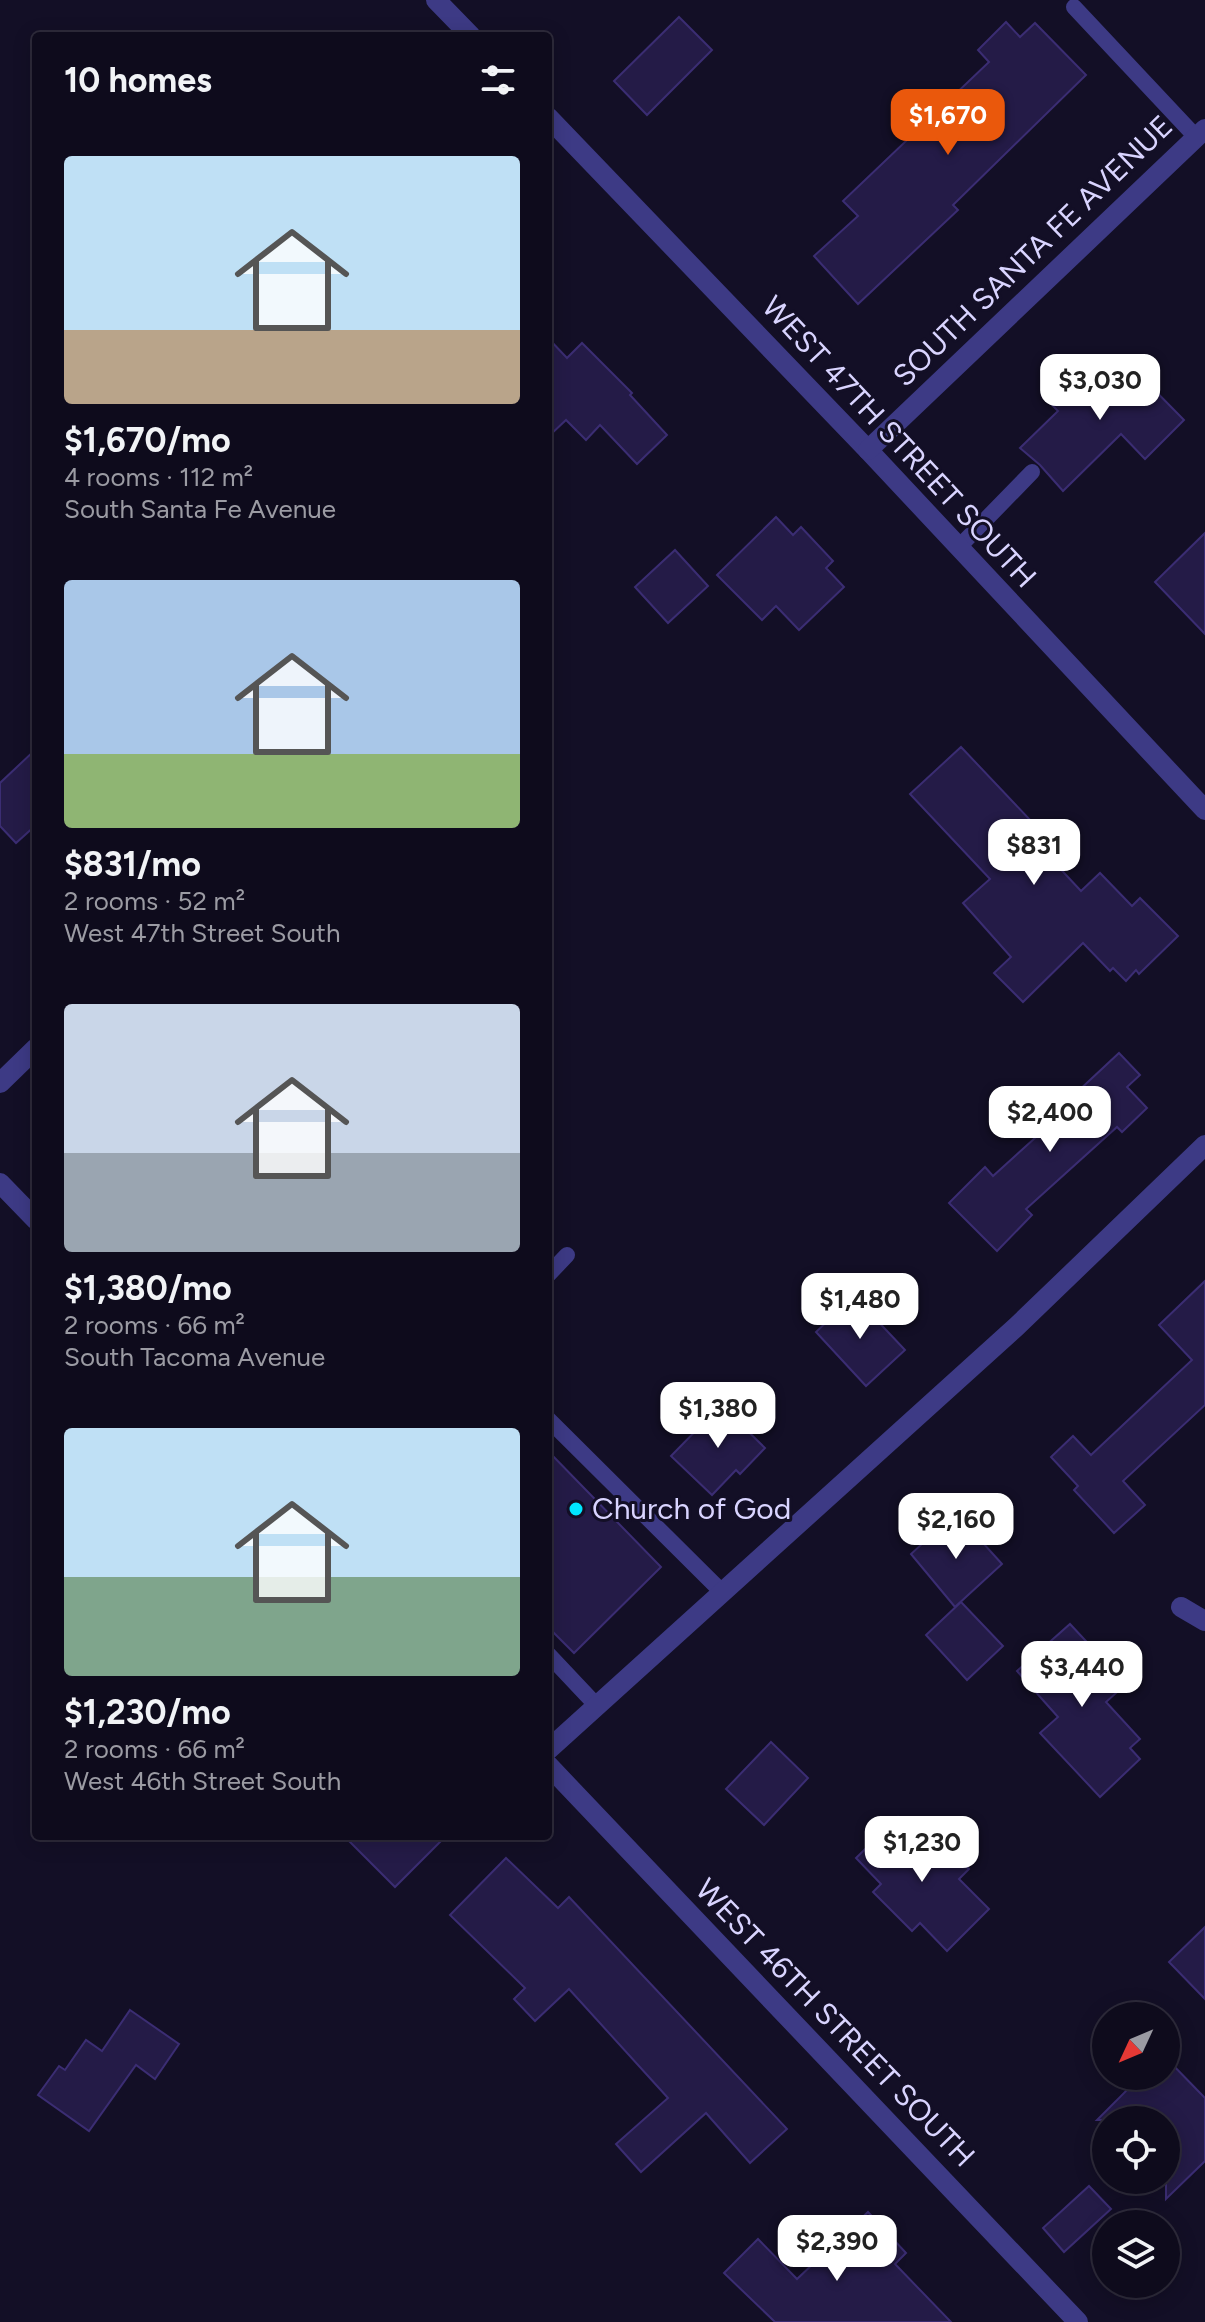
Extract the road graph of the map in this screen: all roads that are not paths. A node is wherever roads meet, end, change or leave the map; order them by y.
1 (436, 0) edge
2 (1074, 7) dead end
3 (467, 32) edge
4 (552, 121) edge
5 (1201, 133) edge
6 (868, 450) junction
7 (1032, 472) dead end
8 (958, 548) junction
9 (1205, 810) edge
10 (32, 1052) edge
11 (0, 1083) edge
12 (1205, 1145) edge
13 (0, 1183) edge
14 (32, 1216) edge
15 (567, 1255) dead end
16 (552, 1271) edge
17 (552, 1423) edge
18 (722, 1592) junction
19 (1181, 1607) dead end
20 (1205, 1621) edge
21 (552, 1658) edge
22 (597, 1706) junction
23 (552, 1746) edge
24 (552, 1769) edge
25 (1078, 2322) edge

1 - 3 street
2 - 5 lane
4 - 6 street, WEST 47TH STREET SOUTH
5 - 6 street, SOUTH SANTA FE AVENUE
6 - 8 street, WEST 47TH STREET SOUTH
7 - 8 lane
8 - 9 street, WEST 47TH STREET SOUTH
10 - 11 street
12 - 18 street
13 - 14 street
15 - 16 lane
17 - 18 lane
18 - 22 street
19 - 20 street
21 - 22 lane
22 - 23 street
24 - 25 street, WEST 46TH STREET SOUTH

